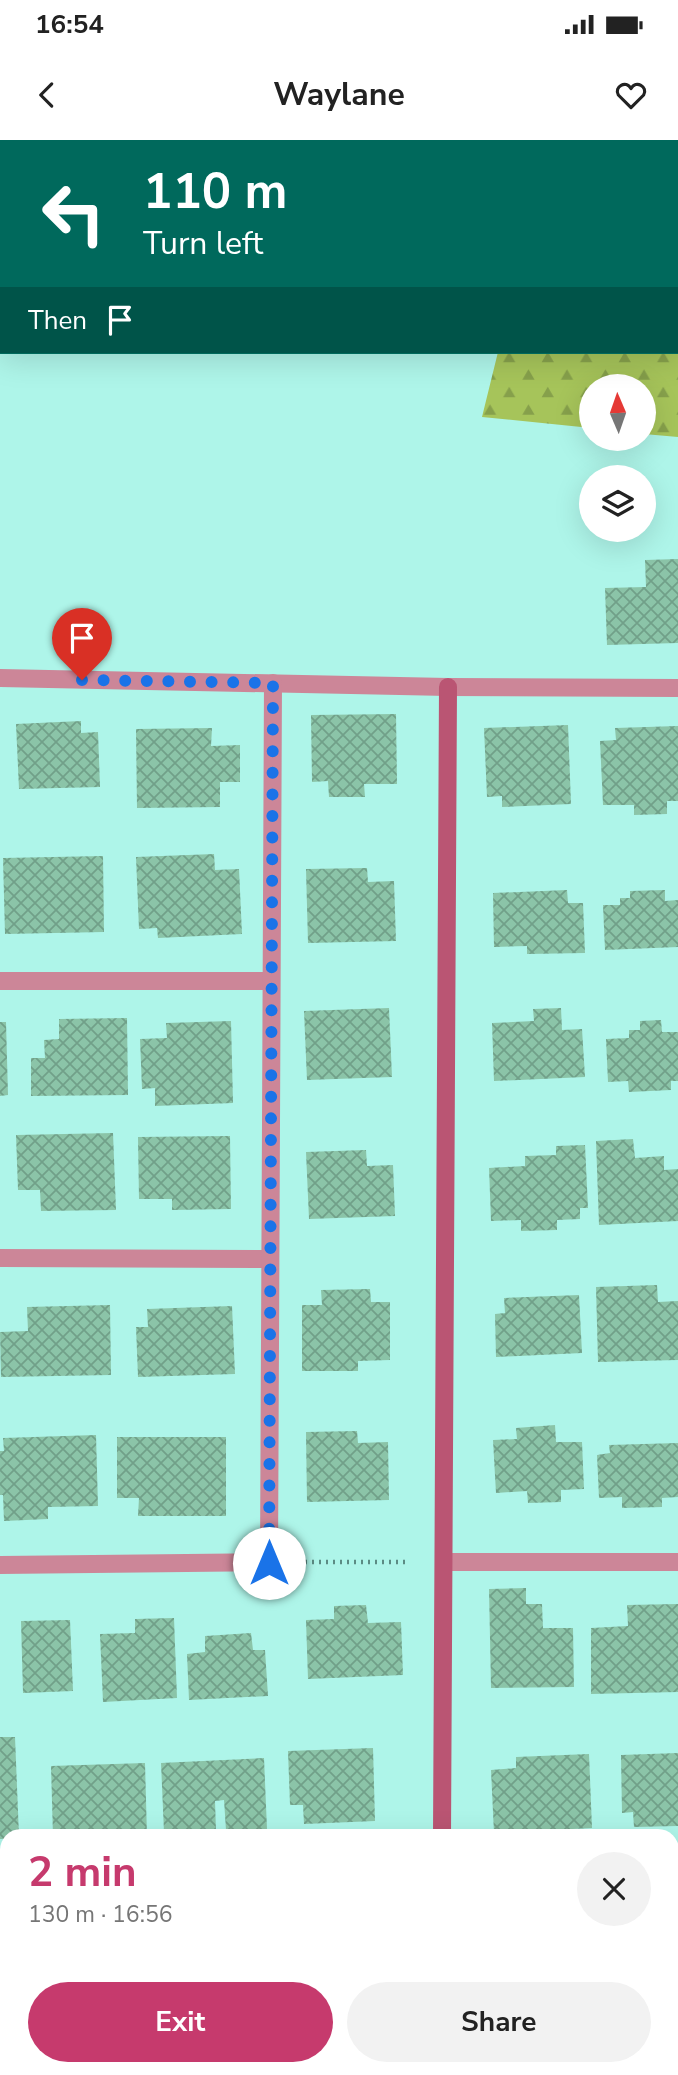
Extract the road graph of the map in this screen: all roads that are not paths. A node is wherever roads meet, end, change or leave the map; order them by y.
1 (0, 678) edge
2 (273, 683) junction
3 (448, 687) junction
4 (678, 688) edge
5 (0, 981) edge
6 (271, 981) junction
7 (0, 1258) edge
8 (270, 1259) junction
9 (445, 1562) junction
10 (678, 1562) edge
11 (0, 1565) edge
12 (442, 1829) edge

1 - 2 street
2 - 3 street
2 - 6 street
3 - 4 street
3 - 9 street
5 - 6 street
6 - 8 street
7 - 8 street
8 - 11 street
9 - 10 street
9 - 12 street

